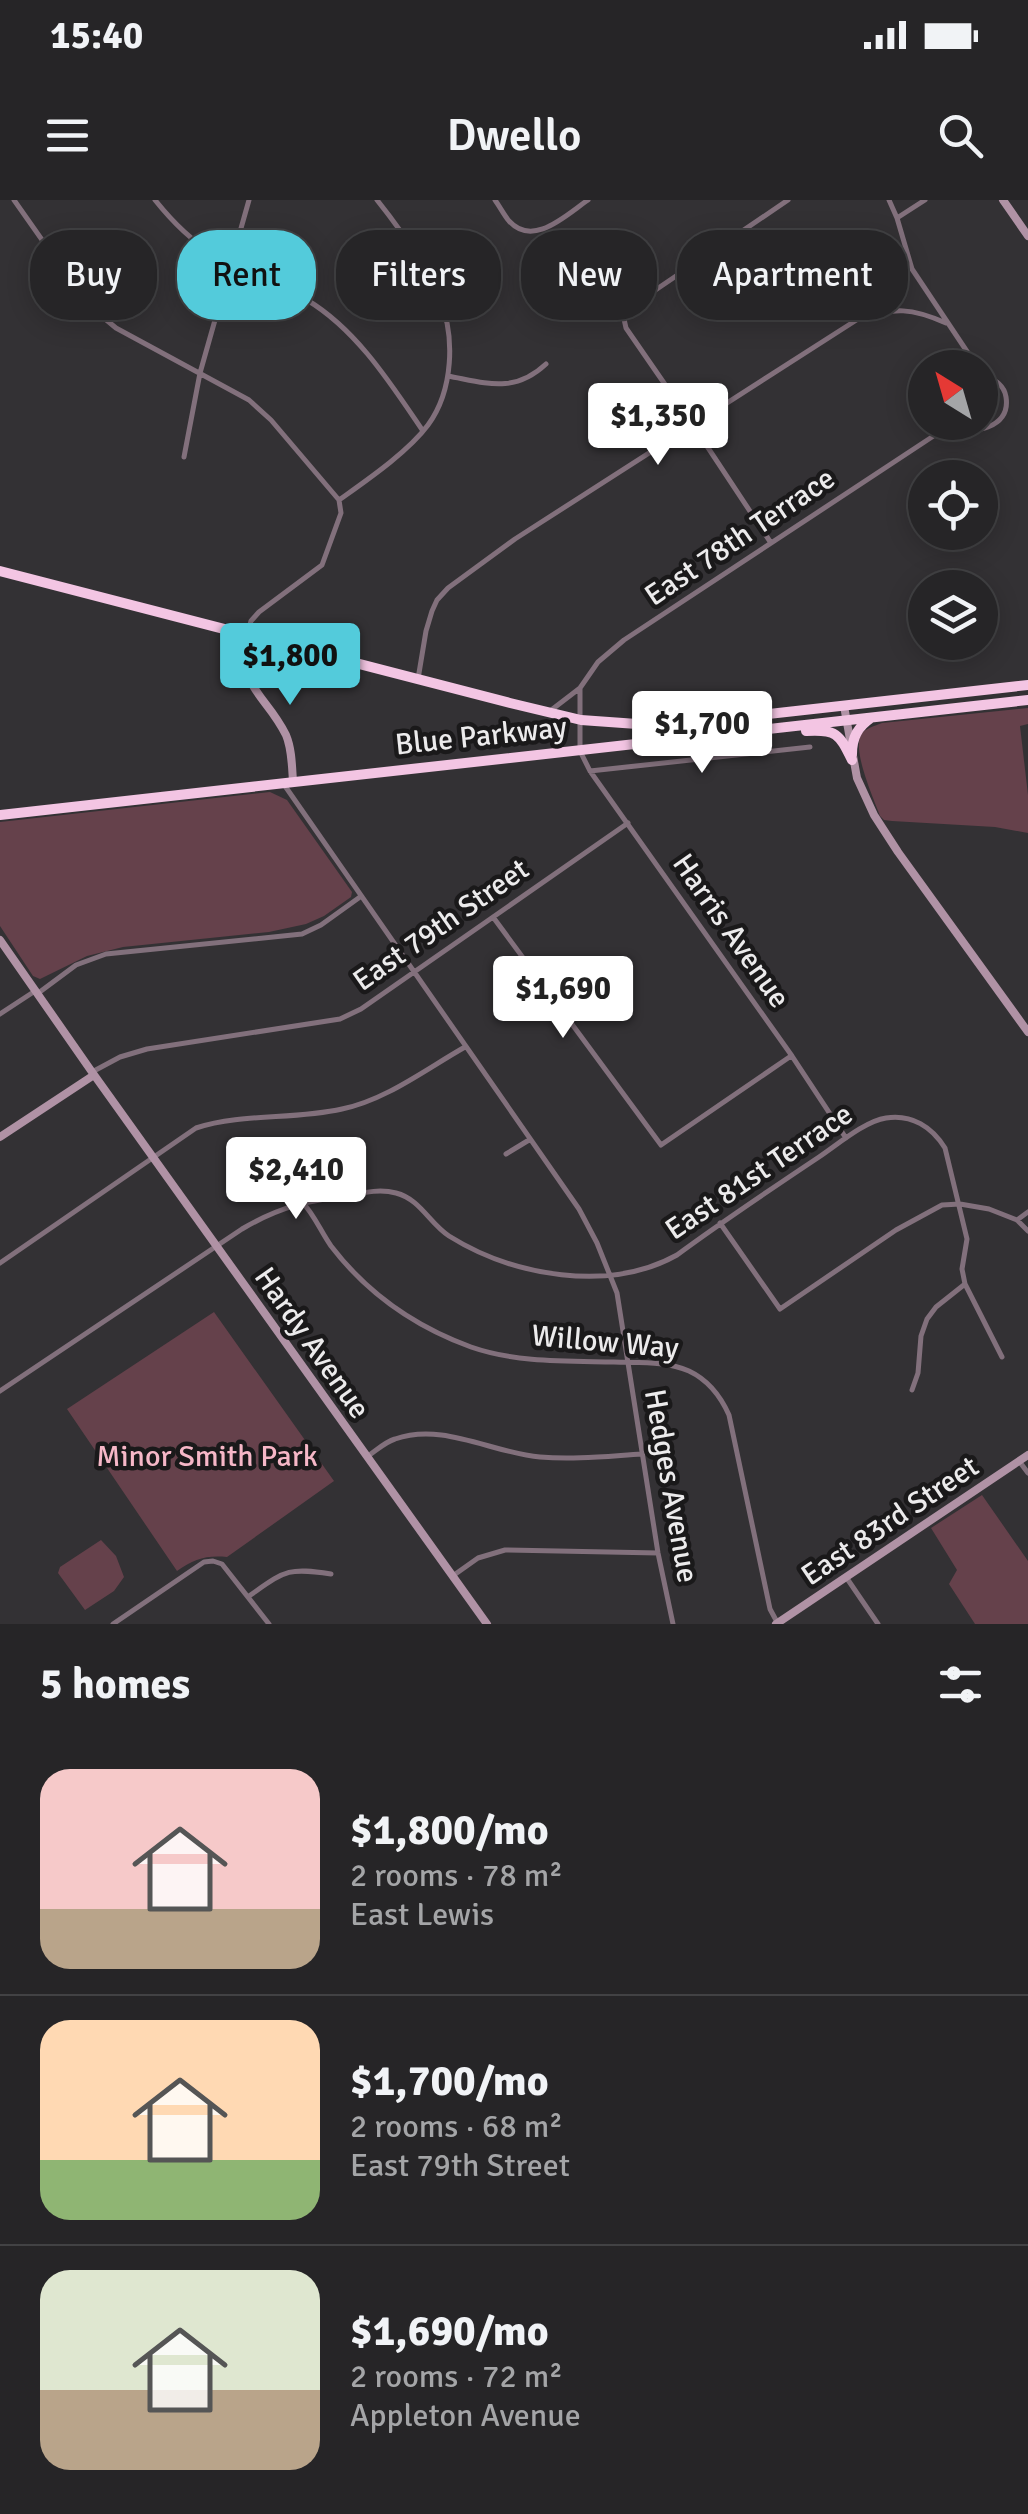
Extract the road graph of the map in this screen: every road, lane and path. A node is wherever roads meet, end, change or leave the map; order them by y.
1 (14, 200) edge
2 (155, 200) edge
3 (249, 200) edge
4 (377, 200) edge
5 (495, 200) edge
6 (588, 200) edge
7 (788, 200) edge
8 (888, 200) edge
9 (925, 200) edge
10 (1003, 200) edge
11 (897, 218) junction
12 (183, 230) edge
13 (240, 230) edge
14 (1028, 236) edge
15 (657, 289) edge
16 (316, 307) edge
17 (214, 320) edge
18 (621, 320) edge
19 (624, 320) edge
20 (946, 323) junction
21 (611, 324) dead end
22 (965, 350) edge
23 (546, 364) dead end
24 (200, 372) junction
25 (448, 376) junction
26 (998, 383) edge
27 (998, 419) edge
28 (694, 424) junction
29 (423, 432) junction
30 (927, 440) edge
31 (184, 457) dead end
32 (339, 500) junction
33 (771, 542) junction
34 (0, 572) edge
35 (247, 635) junction
36 (418, 679) junction
37 (1028, 686) edge
38 (580, 688) junction
39 (1028, 700) edge
40 (844, 706) junction
41 (548, 712) junction
42 (874, 717) junction
43 (581, 720) junction
44 (846, 720) junction
45 (770, 729) junction
46 (810, 747) dead end
47 (580, 750) junction
48 (852, 760) junction
49 (590, 770) junction
50 (288, 783) junction
51 (0, 816) edge
52 (628, 824) junction
53 (360, 896) junction
54 (493, 917) junction
55 (0, 940) edge
56 (413, 972) junction
57 (36, 992) junction
58 (0, 1014) edge
59 (1028, 1032) edge
60 (465, 1047) junction
61 (792, 1056) junction
62 (93, 1074) junction
63 (0, 1136) edge
64 (846, 1138) junction
65 (530, 1139) junction
66 (506, 1154) dead end
67 (153, 1159) junction
68 (302, 1202) junction
69 (960, 1204) junction
70 (1028, 1212) edge
71 (1017, 1220) junction
72 (720, 1223) junction
73 (1028, 1231) edge
74 (216, 1246) junction
75 (0, 1263) edge
76 (610, 1274) junction
77 (965, 1284) junction
78 (1002, 1357) dead end
79 (628, 1362) junction
80 (912, 1390) dead end
81 (0, 1391) edge
82 (642, 1454) junction
83 (366, 1457) junction
84 (1024, 1458) edge
85 (1028, 1472) edge
86 (658, 1553) junction
87 (332, 1574) dead end
88 (452, 1577) junction
89 (846, 1577) junction
90 (249, 1596) junction
91 (113, 1624) edge
92 (270, 1624) edge
93 (487, 1624) edge
94 (673, 1624) edge
95 (778, 1624) edge
96 (878, 1624) edge

1 - 24 street
2 - 12 street
3 - 13 street
4 - 25 street
5 - 6 street
7 - 15 street
8 - 11 street
9 - 11 street
10 - 14 street
11 - 20 street
16 - 29 street
17 - 24 street
18 - 21 street
19 - 28 street
20 - 22 street
20 - 28 street
23 - 25 street
24 - 31 street
24 - 32 street
25 - 29 street
26 - 27 street, East 78th Terrace
28 - 33 street
28 - 36 street
29 - 32 street
30 - 33 street, East 78th Terrace
32 - 35 street
33 - 38 street, East 78th Terrace
34 - 35 highway, Blue Parkway
35 - 36 highway, Blue Parkway
35 - 50 street
36 - 41 highway, Blue Parkway
37 - 40 highway, Blue Parkway
38 - 41 street, East 78th Terrace
38 - 43 street
39 - 42 highway, Blue Parkway
40 - 43 highway, Blue Parkway
40 - 44 street
41 - 43 highway, Blue Parkway
42 - 44 highway, Blue Parkway
42 - 48 highway
43 - 47 street
44 - 45 highway, Blue Parkway
44 - 48 street
45 - 47 highway, Blue Parkway
45 - 48 highway
46 - 49 street
47 - 49 street, Harris Avenue
47 - 50 highway, Blue Parkway
48 - 59 street
49 - 52 street, Harris Avenue
50 - 51 highway, Blue Parkway
50 - 53 street, Hedges Avenue
52 - 54 street, East 79th Street
52 - 61 street, Harris Avenue
53 - 56 street, Hedges Avenue
53 - 57 street
54 - 56 street, East 79th Street
54 - 61 street
55 - 57 street, Hardy Avenue
56 - 60 street, Hedges Avenue
56 - 62 street, East 79th Street
57 - 58 street
57 - 62 street, Hardy Avenue
60 - 65 street, Hedges Avenue
60 - 67 street
61 - 64 street, Harris Avenue
62 - 63 street, East 79th Street
62 - 67 street, Hardy Avenue
64 - 69 street, East 81st Terrace
64 - 72 street, East 81st Terrace
65 - 66 street
65 - 76 street, Hedges Avenue
67 - 74 street, Hardy Avenue
67 - 75 street
68 - 74 street, East 81st Terrace
68 - 76 street, East 81st Terrace
68 - 79 street, Willow Way
69 - 71 street
69 - 72 street
69 - 77 street
70 - 71 street
71 - 73 street
72 - 76 street, East 81st Terrace
74 - 81 street, East 81st Terrace
74 - 83 street, Hardy Avenue
76 - 79 street, Hedges Avenue
77 - 78 street
77 - 80 street
79 - 82 street, Hedges Avenue
79 - 95 street, Willow Way
82 - 83 street
82 - 86 street, Hedges Avenue
83 - 88 street, Hardy Avenue
84 - 85 street
84 - 89 street, East 83rd Street
86 - 88 street
86 - 94 street, Hedges Avenue
87 - 90 street
88 - 93 street, Hardy Avenue
89 - 95 street, East 83rd Street
89 - 96 street
90 - 91 street
90 - 92 street

